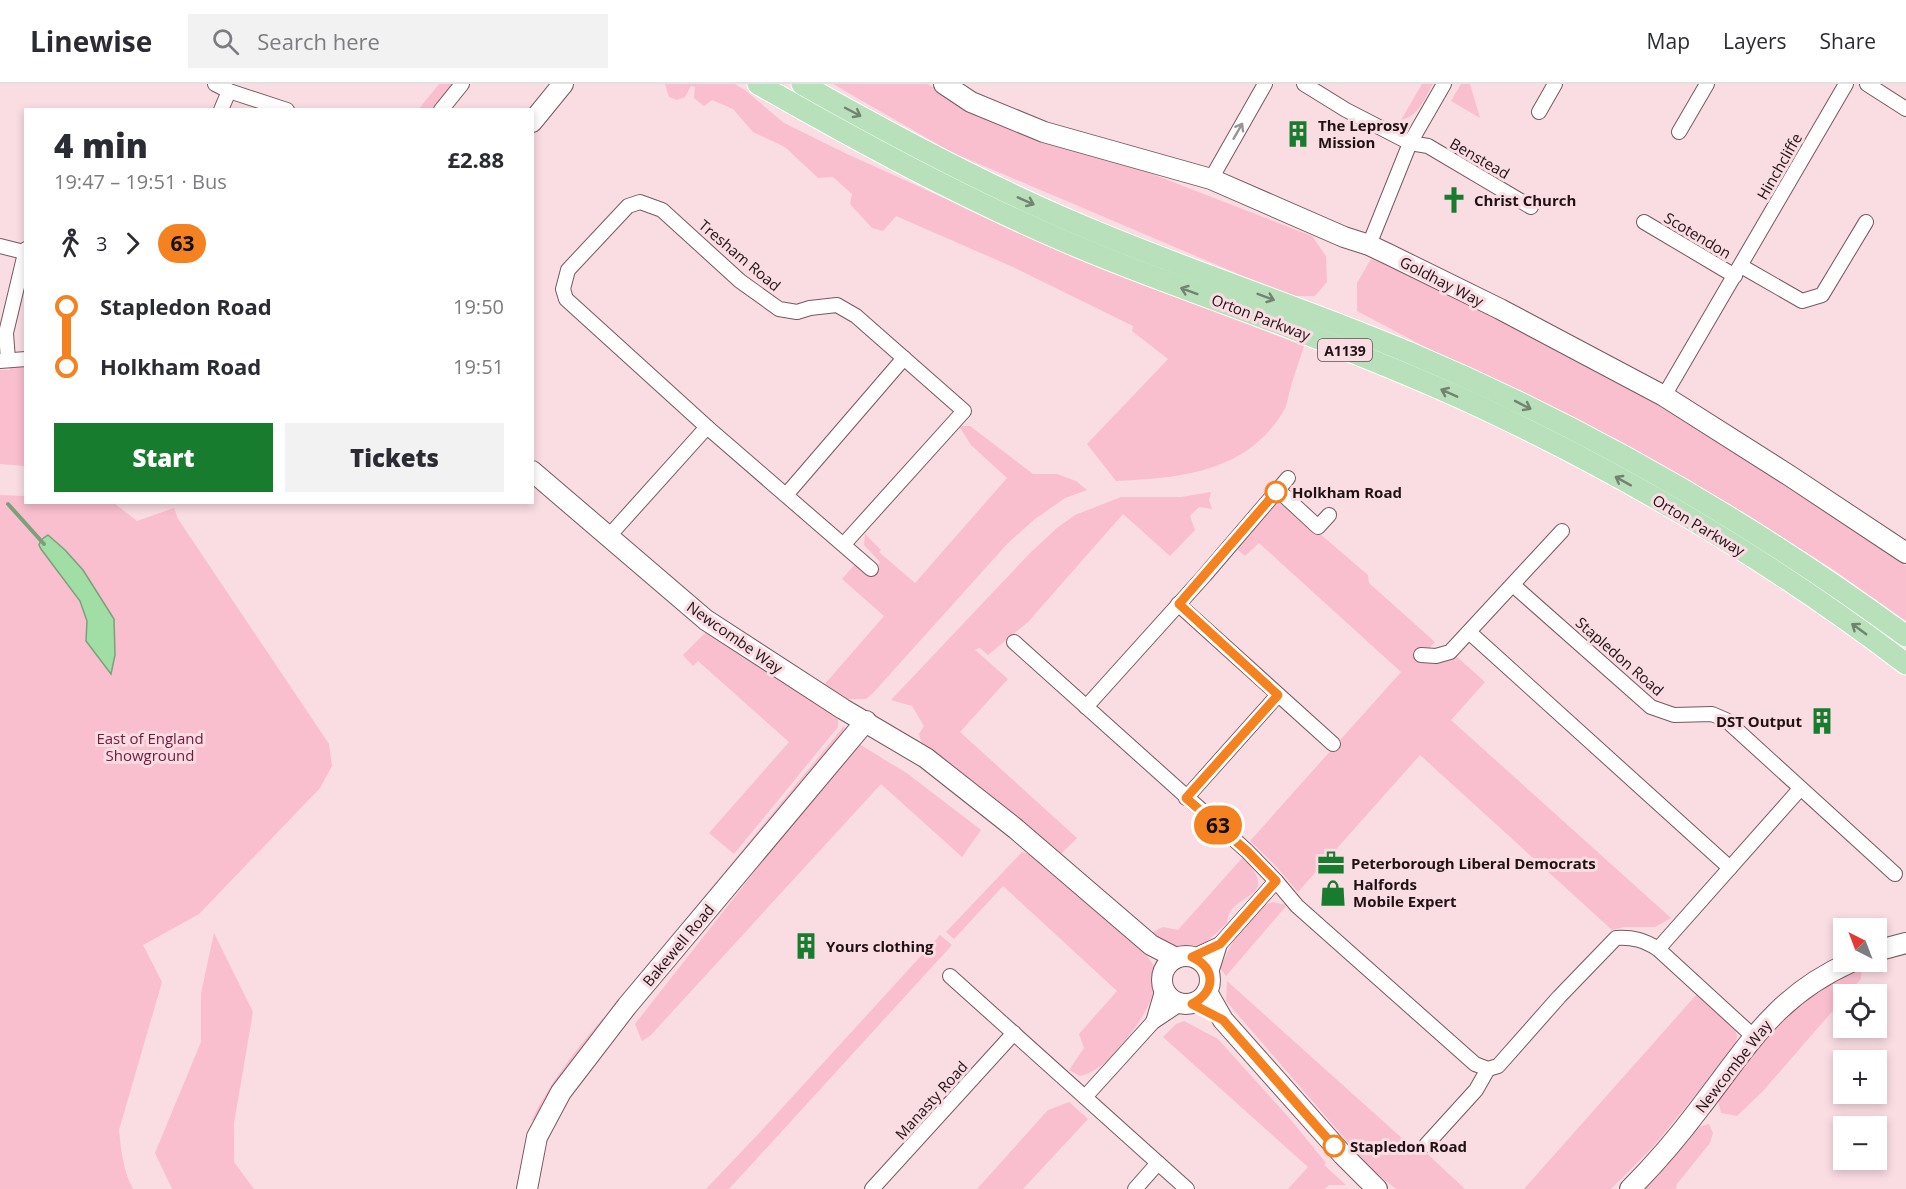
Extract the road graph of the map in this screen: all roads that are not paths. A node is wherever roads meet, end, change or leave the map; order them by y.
1 (215, 84) edge
2 (462, 84) edge
3 (563, 84) edge
4 (758, 84) edge
5 (802, 84) edge
6 (944, 84) edge
7 (1265, 84) edge
8 (1304, 84) edge
9 (1444, 84) edge
10 (1555, 84) edge
11 (1707, 84) edge
12 (1846, 84) edge
13 (1867, 84) edge
14 (229, 91) junction
15 (222, 108) edge
16 (281, 108) edge
17 (443, 108) edge
18 (1906, 109) edge
19 (1539, 112) dead end
20 (534, 120) edge
21 (1679, 132) dead end
22 (1410, 143) junction
23 (1211, 178) junction
24 (1531, 207) dead end
25 (1644, 222) dead end
26 (1866, 222) dead end
27 (1369, 245) junction
28 (0, 246) edge
29 (24, 250) edge
30 (24, 254) edge
31 (1738, 271) junction
32 (904, 358) junction
33 (24, 359) edge
34 (4, 360) edge
35 (1664, 396) junction
36 (707, 427) junction
37 (534, 473) edge
38 (1288, 478) dead end
39 (1278, 490) junction
40 (786, 495) junction
41 (1329, 515) dead end
42 (1562, 531) dead end
43 (609, 536) junction
44 (844, 544) junction
45 (1906, 553) edge
46 (871, 569) dead end
47 (1513, 585) junction
48 (1179, 604) junction
49 (1469, 632) junction
50 (1906, 636) edge
51 (1014, 642) dead end
52 (1421, 655) dead end
53 (1906, 664) edge
54 (1278, 695) junction
55 (1086, 707) junction
56 (866, 721) junction
57 (1333, 744) dead end
58 (1800, 789) junction
59 (1186, 798) junction
60 (1730, 868) junction
61 (1895, 874) dead end
62 (1276, 881) junction
63 (1906, 943) edge
64 (1220, 944) junction
65 (1887, 948) edge
66 (1658, 950) junction
67 (1173, 969) junction
68 (1833, 970) edge
69 (950, 976) dead end
70 (1209, 984) junction
71 (1186, 1004) junction
72 (1223, 1020) junction
73 (1152, 1022) junction
74 (1014, 1033) junction
75 (1753, 1036) junction
76 (1488, 1068) junction
77 (1085, 1097) junction
78 (1426, 1145) dead end
79 (1158, 1163) junction
80 (527, 1189) edge
81 (872, 1189) edge
82 (1135, 1189) edge
83 (1187, 1189) edge
84 (1377, 1189) edge
85 (1630, 1189) edge

1 - 14 street
2 - 17 street
3 - 20 street
53 -> 4 main road, Orton Parkway / A1139
5 -> 50 main road, Orton Parkway / A1139
6 - 23 street, Goldhay Way
23 -> 7 street
8 - 22 street, Benstead
9 - 22 street
10 - 19 street
11 - 21 street
12 - 31 street, Hinchcliffe
13 - 18 street
14 - 15 street
14 - 16 street
22 - 24 street, Benstead
22 - 27 street
23 - 27 street, Goldhay Way
25 - 31 street, Scotendon
26 - 31 street
27 - 35 street, Goldhay Way
28 - 29 street
30 - 34 street
31 - 35 street, Hinchcliffe
32 - 36 street, Tresham Road
32 - 40 street
32 - 44 street, Tresham Road
33 - 34 street
35 - 45 street, Goldhay Way
36 - 40 street, Tresham Road
36 - 43 street
37 - 43 street, Newcombe Way
38 - 39 street
39 - 41 street
39 - 48 street
40 - 44 street, Tresham Road
42 - 47 street
43 - 56 street, Newcombe Way
44 - 46 street, Tresham Road
47 - 49 street
47 - 58 street, Stapledon Road
48 - 54 street
48 - 55 street
49 - 52 street
49 - 60 street
51 - 55 street
54 - 57 street
54 - 59 street
55 - 59 street
56 - 67 street, Newcombe Way
56 - 80 street, Bakewell Road
58 - 60 street
58 - 61 street, Stapledon Road
59 - 62 street
60 - 66 street
62 - 64 street
62 - 76 street
63 - 65 street
64 - 67 street
64 - 70 street
66 - 75 street
66 - 76 street
67 - 70 street
67 - 71 street
67 - 73 street
68 - 75 street, Newcombe Way
69 - 74 street
70 - 71 street
70 - 72 street
71 - 72 street
71 - 73 street
72 - 84 street
73 - 77 street
74 - 77 street
74 - 81 street, Manasty Road
75 - 85 street, Newcombe Way
76 - 78 street
77 - 79 street
79 - 82 street
79 - 83 street

